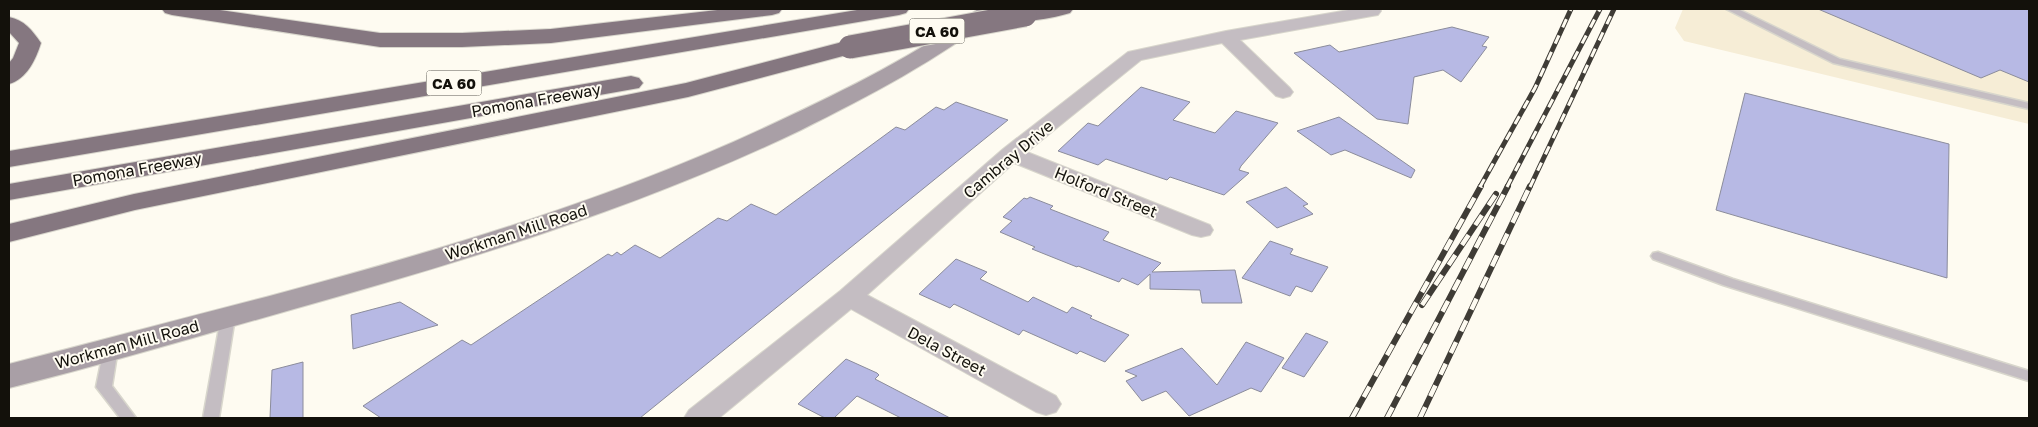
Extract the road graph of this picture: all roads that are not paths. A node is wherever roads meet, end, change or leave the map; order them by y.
1 (172, 9) edge
2 (212, 9) edge
3 (772, 9) edge
4 (899, 9) edge
5 (991, 9) edge
6 (1061, 9) edge
7 (1731, 9) edge
8 (1372, 11) dead end
9 (1033, 12) edge
10 (248, 20) junction
11 (9, 23) edge
12 (1226, 36) junction
13 (850, 46) junction
14 (9, 77) edge
15 (1283, 92) dead end
16 (2029, 106) edge
17 (1011, 154) junction
18 (9, 158) edge
19 (9, 192) edge
20 (1201, 230) dead end
21 (9, 233) edge
22 (1658, 256) dead end
23 (849, 298) junction
24 (228, 317) junction
25 (111, 348) junction
26 (9, 376) edge
27 (2029, 376) edge
28 (1046, 404) dead end
29 (128, 418) edge
30 (211, 418) edge
31 (699, 418) edge

1 - 10 highway
2 - 10 highway
3 - 10 highway
4 - 18 highway, Pomona Freeway / CA 60
5 - 24 main road, Workman Mill Road
6 - 9 highway, Pomona Freeway / CA 60
7 - 16 lane
8 - 12 street, Cambray Drive
9 - 13 highway, Pomona Freeway / CA 60, bridge
11 - 14 highway
12 - 15 street
12 - 17 street, Cambray Drive
13 - 19 highway, Pomona Freeway / CA 60
13 - 21 highway
17 - 20 street, Holford Street
17 - 23 street, Cambray Drive
22 - 27 lane
23 - 28 street, Dela Street
23 - 31 street, Cambray Drive
24 - 25 main road, Workman Mill Road
24 - 30 lane
25 - 26 main road, Workman Mill Road
25 - 29 lane

